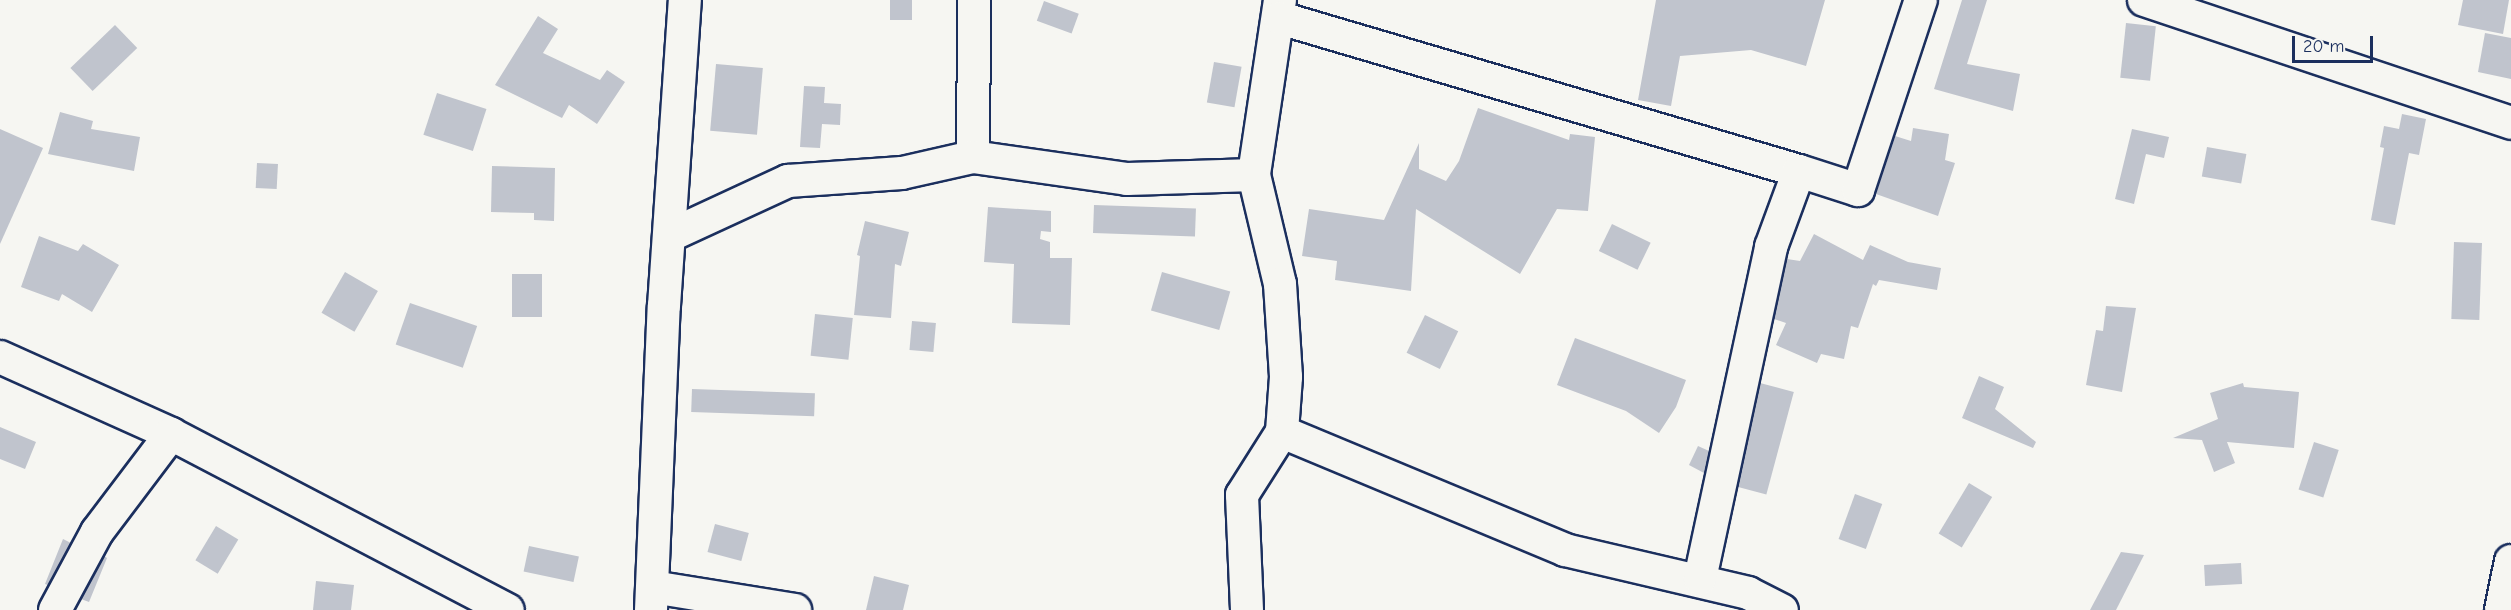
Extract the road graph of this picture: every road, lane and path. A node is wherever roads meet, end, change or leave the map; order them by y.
1 (685, 0) edge
2 (974, 0) edge
3 (1921, 0) edge
4 (2144, 0) edge
5 (1280, 9) edge
6 (2511, 123) edge
7 (973, 157) junction
8 (1799, 171) junction
9 (1254, 175) junction
10 (671, 235) junction
11 (0, 357) edge
12 (1282, 432) junction
13 (171, 434) junction
14 (2511, 561) edge
15 (1700, 579) junction
16 (652, 598) edge
17 (55, 610) edge
18 (508, 610) edge
19 (795, 610) edge
20 (1247, 610) edge
21 (1782, 610) edge
22 (2502, 610) edge

1 - 10 street
2 - 7 street
3 - 8 street
4 - 6 street
5 - 8 street
5 - 9 street
7 - 9 street
7 - 10 street
8 - 15 street
9 - 12 street
10 - 16 street
11 - 13 street
12 - 15 street
12 - 20 street
13 - 17 street
13 - 18 street
14 - 22 street
15 - 21 street
16 - 19 street

